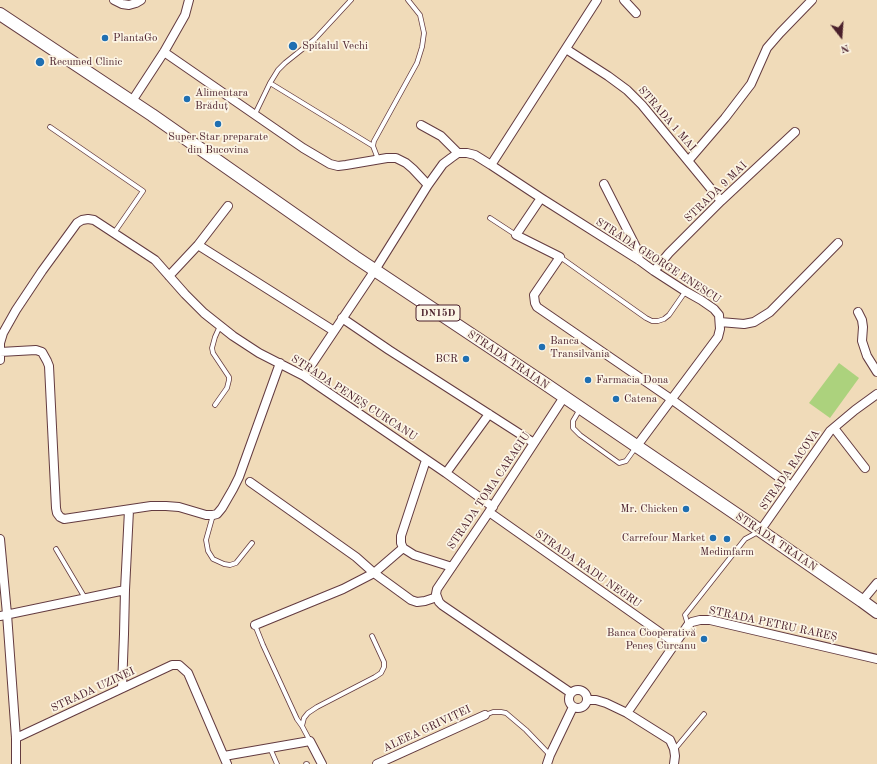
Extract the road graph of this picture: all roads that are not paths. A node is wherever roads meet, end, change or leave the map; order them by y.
1 (114, 0) edge
2 (140, 0) edge
3 (189, 0) edge
4 (351, 0) edge
5 (408, 0) edge
6 (597, 0) edge
7 (624, 0) edge
8 (812, 0) edge
9 (636, 13) dead end
10 (0, 14) edge
11 (566, 49) junction
12 (164, 52) junction
13 (270, 83) junction
14 (132, 101) junction
15 (255, 114) junction
16 (421, 125) dead end
17 (50, 127) dead end
18 (795, 132) dead end
19 (373, 146) junction
20 (458, 153) junction
21 (378, 159) junction
22 (688, 160) junction
23 (491, 165) junction
24 (604, 184) dead end
25 (428, 185) junction
26 (541, 198) junction
27 (721, 201) junction
28 (228, 206) dead end
29 (490, 218) dead end
30 (114, 233) junction
31 (516, 235) junction
32 (838, 243) dead end
33 (198, 245) junction
34 (560, 257) junction
35 (639, 260) junction
36 (375, 270) junction
37 (654, 271) junction
38 (169, 276) junction
39 (685, 291) junction
40 (858, 312) dead end
41 (342, 318) junction
42 (720, 322) junction
43 (220, 326) junction
44 (334, 331) junction
45 (0, 352) edge
46 (0, 360) edge
47 (280, 363) junction
48 (877, 372) edge
49 (304, 376) junction
50 (877, 394) edge
51 (564, 397) junction
52 (671, 399) junction
53 (215, 405) dead end
54 (580, 408) junction
55 (489, 414) junction
56 (834, 428) junction
57 (534, 443) junction
58 (636, 447) junction
59 (426, 460) junction
60 (865, 468) dead end
61 (446, 473) junction
62 (250, 482) dead end
63 (791, 486) junction
64 (128, 510) junction
65 (491, 510) junction
66 (213, 515) junction
67 (760, 531) junction
68 (0, 539) edge
69 (252, 543) dead end
70 (56, 548) dead end
71 (403, 548) junction
72 (452, 567) junction
73 (374, 573) junction
74 (877, 583) edge
75 (125, 590) junction
76 (437, 597) junction
77 (85, 598) junction
78 (862, 601) junction
79 (877, 612) edge
80 (4, 615) edge
81 (256, 625) joint
82 (688, 625) junction
83 (372, 636) dead end
84 (675, 643) junction
85 (877, 658) edge
86 (122, 688) junction
87 (571, 693) junction
88 (587, 700) junction
89 (573, 707) junction
90 (627, 713) junction
91 (704, 714) dead end
92 (485, 715) joint
93 (302, 726) junction
94 (16, 738) junction
95 (310, 741) junction
96 (270, 748) junction
97 (674, 749) junction
98 (550, 755) junction
99 (226, 760) edge
100 (16, 764) edge
101 (277, 764) edge
102 (322, 764) edge
103 (378, 764) edge
104 (547, 764) edge
105 (674, 764) edge

1 - 2 street
3 - 12 street
4 - 13 lane
5 - 19 lane
6 - 11 street
7 - 9 street
8 - 22 street
10 - 14 main road, STRADA TRAIAN / DN15D
11 - 22 street, STRADA 1 MAI
11 - 23 street
12 - 14 street
12 - 15 street
13 - 15 lane
13 - 19 lane
14 - 36 main road, STRADA TRAIAN / DN15D
15 - 21 street
16 - 20 street
17 - 30 lane
18 - 27 street, STRADA 9 MAI
19 - 21 lane
20 - 23 street, STRADA GEORGE ENESCU
20 - 25 street
21 - 25 street
22 - 27 street, STRADA 1 MAI
23 - 26 street, STRADA GEORGE ENESCU
24 - 35 street
25 - 36 street
26 - 31 street
26 - 35 street, STRADA GEORGE ENESCU
27 - 37 street, STRADA 9 MAI
28 - 33 street
29 - 31 lane
30 - 38 street, STRADA PENEȘ CURCANU
30 - 45 street, STRADA PENEȘ CURCANU
31 - 34 street
32 - 42 street
33 - 38 street
33 - 44 street
34 - 39 lane
34 - 52 street
35 - 37 street, STRADA GEORGE ENESCU
36 - 41 street
36 - 51 main road, STRADA TRAIAN / DN15D
37 - 39 street, STRADA GEORGE ENESCU
38 - 43 street, STRADA PENEȘ CURCANU
39 - 42 street, STRADA GEORGE ENESCU
40 - 48 street
41 - 44 street
41 - 55 street
42 - 52 street
43 - 47 street, STRADA PENEȘ CURCANU
43 - 53 lane
44 - 49 street
45 - 46 street, STRADA PENEȘ CURCANU
45 - 64 street
47 - 49 street, STRADA PENEȘ CURCANU
47 - 66 street
49 - 59 street, STRADA PENEȘ CURCANU
50 - 56 street, STRADA RACOVA
51 - 54 main road, STRADA TRAIAN / DN15D
51 - 57 street, STRADA TOMA CARAGIU
52 - 58 street
52 - 63 street
54 - 58 main road, STRADA TRAIAN / DN15D
54 - 58 lane
55 - 57 street
55 - 61 street
56 - 60 street
56 - 63 street, STRADA RACOVA
57 - 65 street, STRADA TOMA CARAGIU
58 - 67 main road, STRADA TRAIAN / DN15D
59 - 61 street, STRADA PENEȘ CURCANU
59 - 71 street
61 - 65 street, STRADA PENEȘ CURCANU
62 - 73 street
63 - 67 street, STRADA RACOVA
64 - 66 street
64 - 75 street
65 - 72 street, STRADA TOMA CARAGIU
65 - 84 street, STRADA RADU NEGRU
66 - 69 lane
67 - 78 main road, STRADA TRAIAN / DN15D
67 - 82 lane
68 - 80 street
70 - 77 lane
71 - 72 street
71 - 73 street
72 - 76 street, STRADA TOMA CARAGIU
73 - 76 street
73 - 81 street
74 - 78 street
75 - 77 street
75 - 86 street
76 - 87 street
77 - 80 street
78 - 79 main road, STRADA TRAIAN / DN15D
80 - 94 street
81 - 93 lane
82 - 84 street
82 - 85 street, STRADA PETRU RAREȘ
83 - 93 lane
84 - 90 street
86 - 94 street, STRADA UZINEI
86 - 99 street, STRADA UZINEI
87 - 88 street
87 - 89 street
88 - 89 street
88 - 90 street
89 - 98 street
90 - 97 street
91 - 97 lane
92 - 98 lane
92 - 103 street, ALEEA GRIVIȚEI
93 - 95 lane
94 - 100 street
95 - 96 street
95 - 102 street
96 - 99 street
96 - 101 lane
97 - 105 street
98 - 104 street

